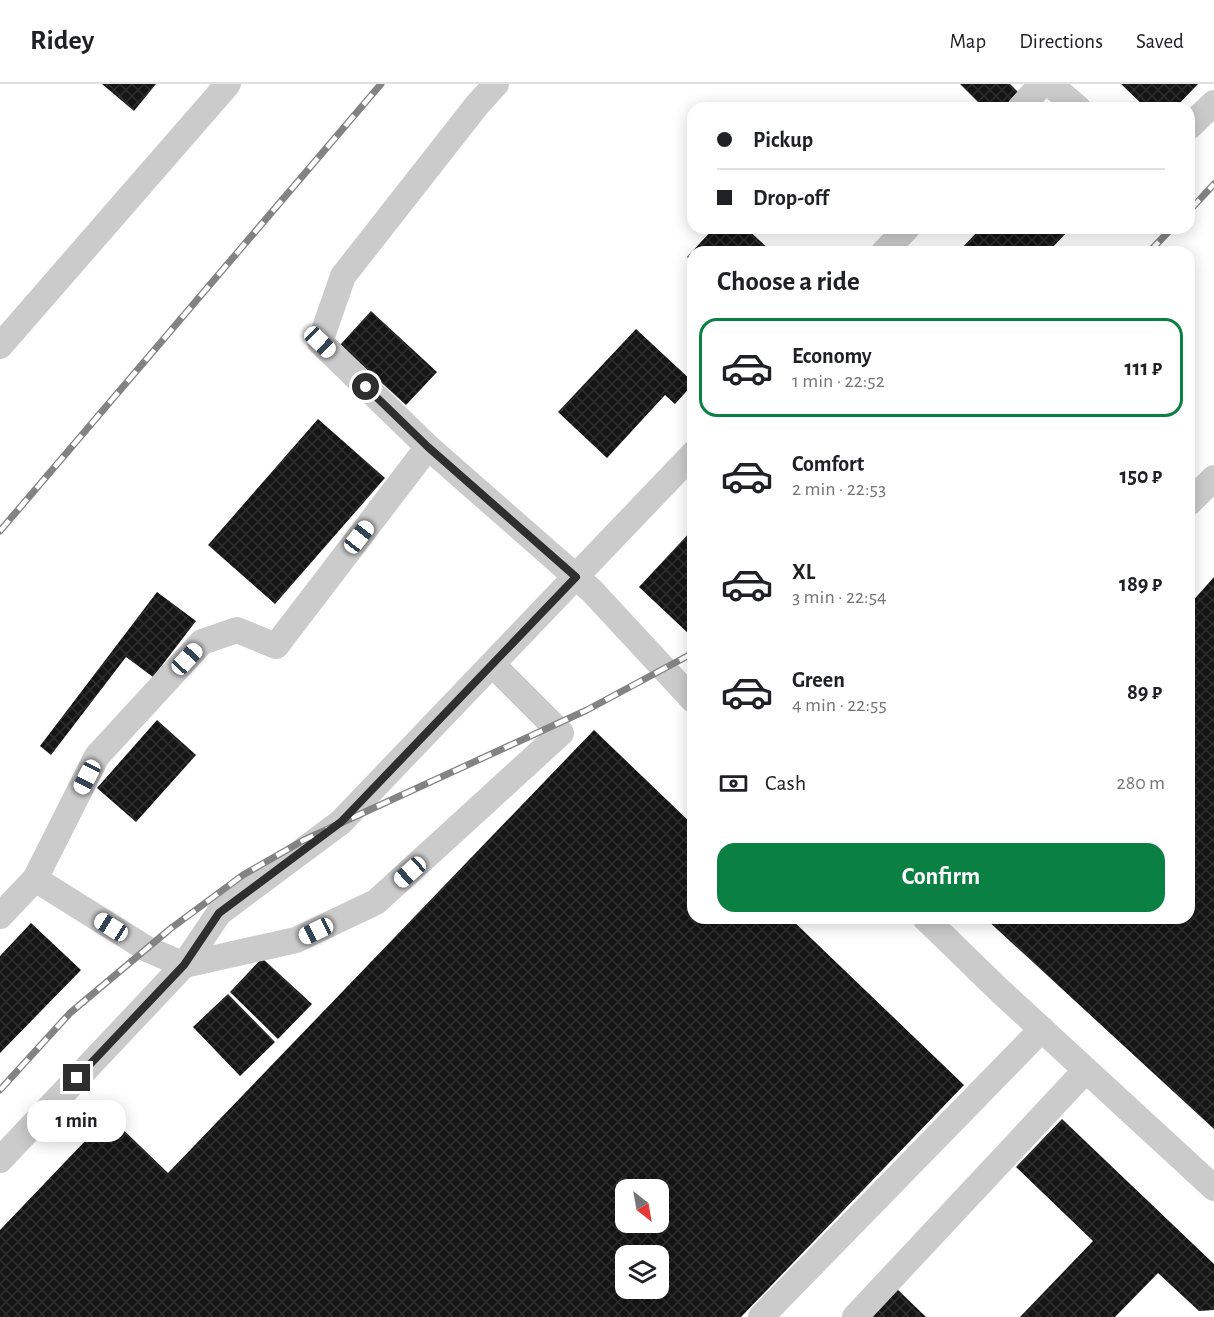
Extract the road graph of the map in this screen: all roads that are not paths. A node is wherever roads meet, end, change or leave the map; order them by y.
1 (228, 84) edge
2 (496, 84) edge
3 (1042, 84) edge
4 (1050, 84) edge
5 (1026, 102) edge
6 (1071, 102) edge
7 (1214, 103) edge
8 (1195, 121) edge
9 (901, 234) edge
10 (890, 246) edge
11 (0, 346) edge
12 (428, 447) junction
13 (687, 460) edge
14 (1214, 478) edge
15 (1195, 497) edge
16 (576, 577) junction
17 (492, 664) junction
18 (687, 694) edge
19 (35, 879) junction
20 (0, 915) edge
21 (931, 924) edge
22 (184, 965) junction
23 (1042, 1029) junction
24 (1086, 1070) junction
25 (0, 1160) edge
26 (1214, 1188) edge
27 (761, 1317) edge
28 (855, 1317) edge

1 - 11 lane
2 - 12 lane
3 - 5 lane
4 - 6 lane
7 - 8 lane
9 - 10 lane
12 - 16 lane
12 - 19 lane
13 - 16 lane
14 - 15 lane
16 - 17 lane
16 - 18 lane
17 - 22 lane
17 - 22 lane
19 - 20 lane
19 - 22 lane
21 - 23 lane
22 - 25 lane
23 - 24 lane
23 - 27 lane
24 - 26 lane
24 - 28 lane

